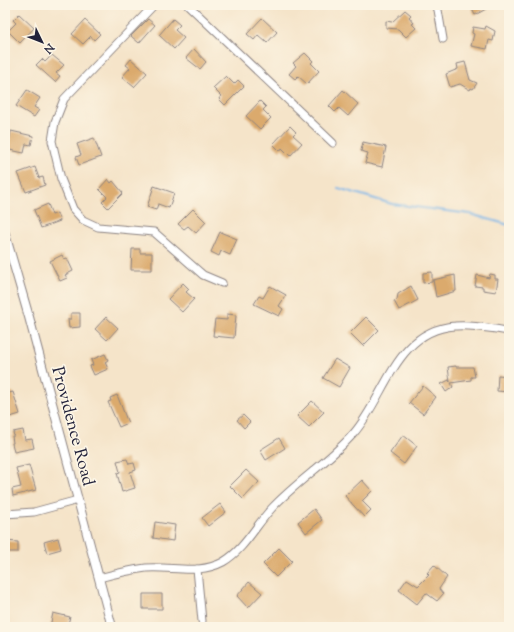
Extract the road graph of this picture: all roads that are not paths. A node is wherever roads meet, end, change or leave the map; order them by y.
1 (154, 5) edge
2 (188, 5) edge
3 (436, 5) edge
4 (443, 38) dead end
5 (333, 143) dead end
6 (5, 234) edge
7 (222, 283) dead end
8 (509, 331) edge
9 (78, 500) junction
10 (5, 514) edge
11 (197, 569) junction
12 (99, 578) junction
13 (202, 621) dead end
14 (112, 627) edge

1 - 7 street
2 - 5 street
3 - 4 street
6 - 9 street, Providence Road
8 - 11 street
9 - 10 street
9 - 12 street, Providence Road
11 - 12 street
11 - 13 street
12 - 14 street, Providence Road

